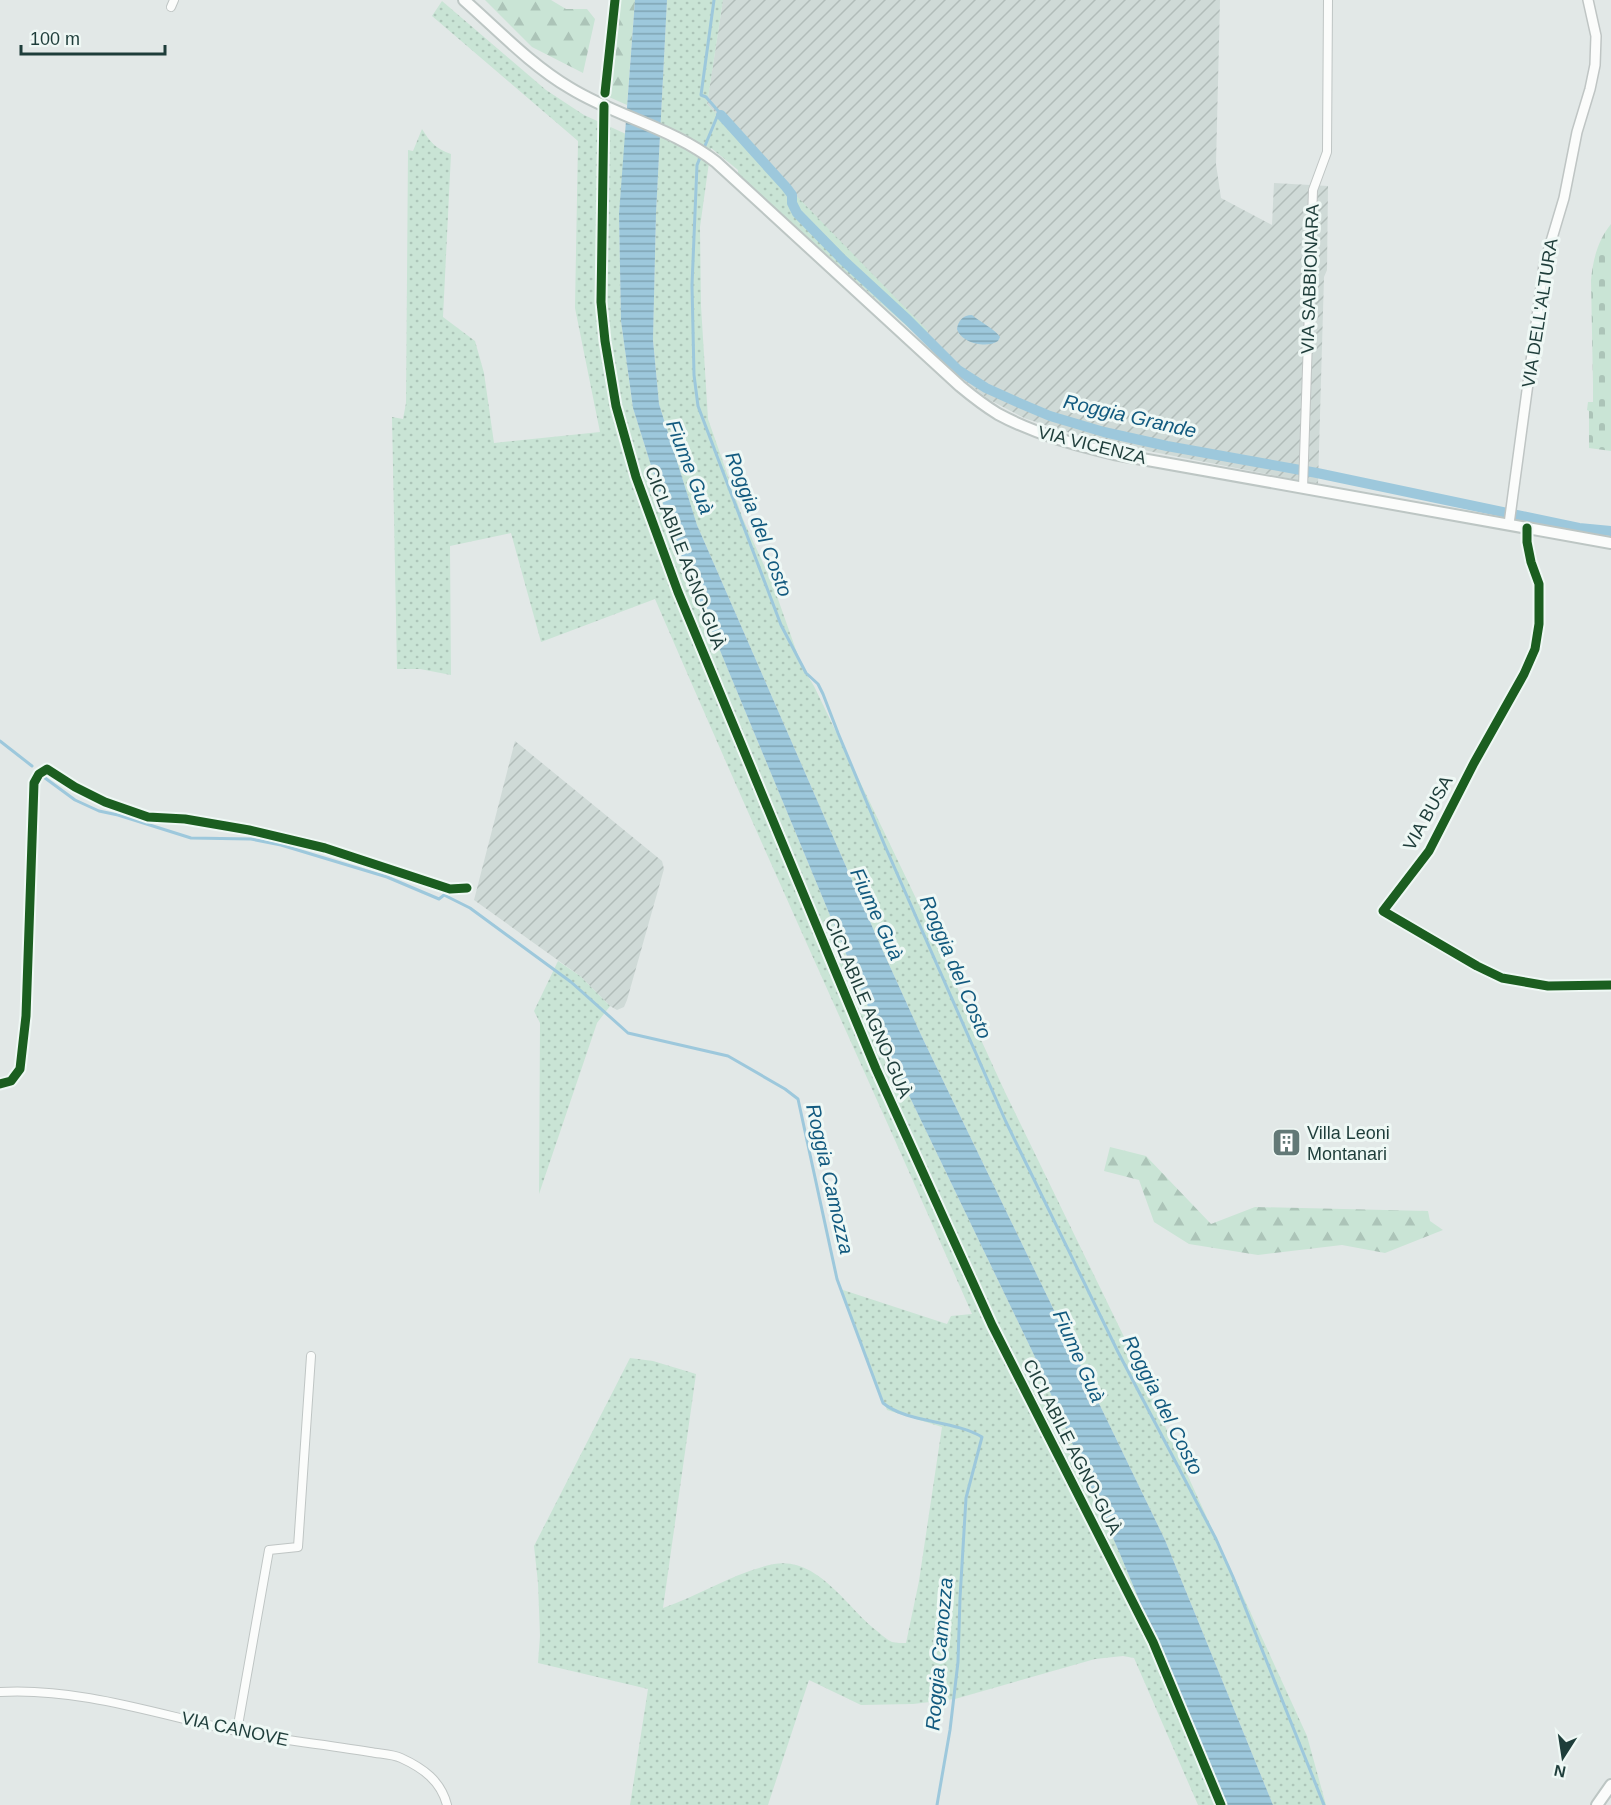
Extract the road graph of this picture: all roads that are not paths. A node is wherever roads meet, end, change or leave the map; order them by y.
1 (465, 0) edge
2 (1328, 0) edge
3 (1588, 0) edge
4 (1303, 488) junction
5 (1509, 524) junction
6 (1527, 528) junction
7 (1611, 543) edge
8 (467, 888) dead end
9 (1611, 985) edge
10 (0, 1084) edge
11 (311, 1356) dead end
12 (0, 1692) edge
13 (237, 1731) junction
14 (1611, 1785) edge
15 (447, 1805) edge
16 (1597, 1805) edge

1 - 4 main road, VIA VICENZA
2 - 4 street, VIA SABBIONARA
3 - 5 street, VIA DELL'ALTURA
4 - 5 main road, VIA VICENZA
5 - 6 main road, VIA VICENZA
6 - 7 main road, VIA VICENZA
6 - 9 street, VIA BUSA
8 - 10 street
11 - 13 street
12 - 13 street, VIA CANOVE
13 - 15 street, VIA CANOVE
14 - 16 main road

